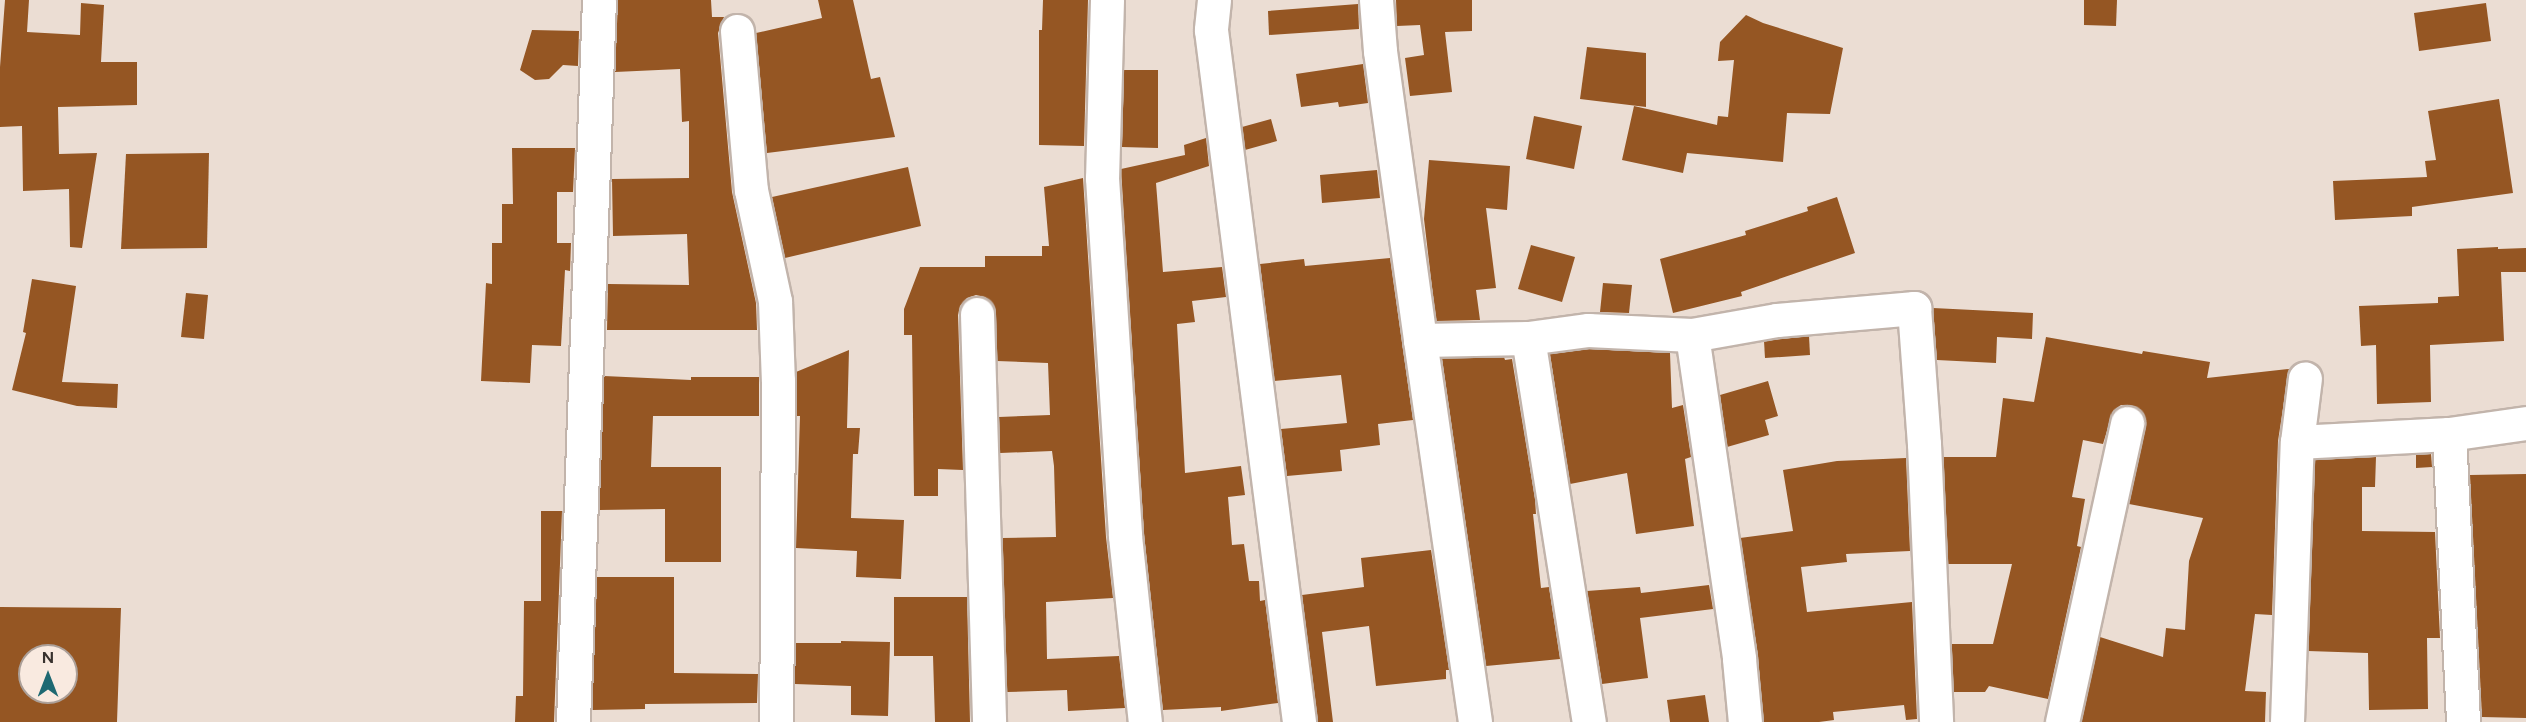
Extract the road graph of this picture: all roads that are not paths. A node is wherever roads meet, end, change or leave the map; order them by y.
1 (599, 0) edge
2 (1107, 0) edge
3 (1214, 0) edge
4 (1376, 0) edge
5 (737, 31) dead end
6 (977, 314) dead end
7 (1692, 336) junction
8 (1528, 338) junction
9 (1420, 340) junction
10 (2305, 378) dead end
11 (2127, 423) dead end
12 (2526, 423) edge
13 (2449, 434) junction
14 (2297, 442) junction
15 (573, 722) edge
16 (776, 722) edge
17 (990, 722) edge
18 (1145, 722) edge
19 (1299, 722) edge
20 (1475, 722) edge
21 (1589, 722) edge
22 (1745, 722) edge
23 (1936, 722) edge
24 (2062, 722) edge
25 (2287, 722) edge
26 (2463, 722) edge

1 - 15 street
2 - 18 street
3 - 19 street
4 - 9 street
5 - 16 street
6 - 17 street
7 - 8 street
7 - 22 street
7 - 23 street
8 - 9 street
8 - 21 street
9 - 20 street
10 - 14 street
11 - 24 street
12 - 13 street
13 - 14 street
13 - 26 street
14 - 25 street

